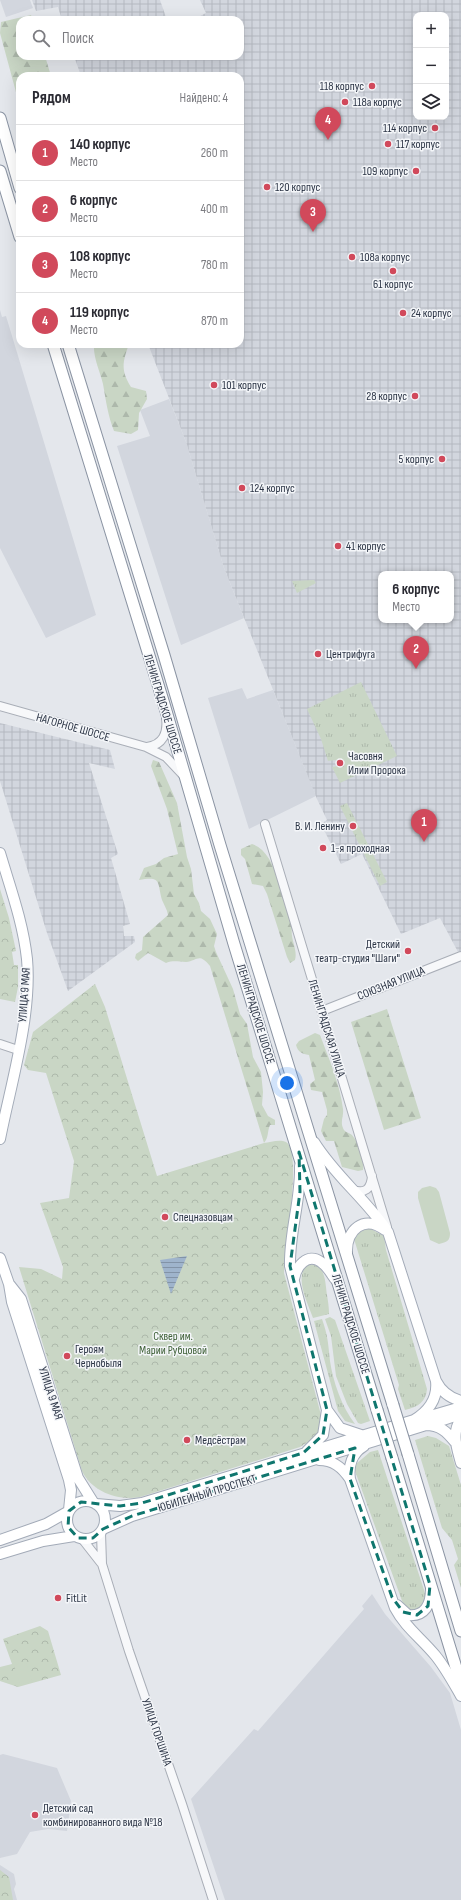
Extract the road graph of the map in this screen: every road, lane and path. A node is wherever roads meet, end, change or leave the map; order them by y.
1 (0, 118) edge
2 (0, 171) edge
3 (16, 174) edge
4 (16, 224) edge
5 (53, 348) edge
6 (69, 348) edge
7 (164, 704) junction
8 (0, 706) edge
9 (146, 747) junction
10 (185, 777) junction
11 (265, 824) dead end
12 (0, 853) edge
13 (461, 956) edge
14 (322, 1011) junction
15 (0, 1044) edge
16 (18, 1050) junction
17 (308, 1134) junction
18 (0, 1138) edge
19 (299, 1152) junction
20 (372, 1175) junction
21 (353, 1190) junction
22 (380, 1206) junction
23 (374, 1220) junction
24 (388, 1232) junction
25 (0, 1258) edge
26 (348, 1261) junction
27 (294, 1281) junction
28 (9, 1284) junction
29 (341, 1289) junction
30 (436, 1381) junction
31 (461, 1401) edge
32 (461, 1407) edge
33 (328, 1410) junction
34 (461, 1414) edge
35 (461, 1419) edge
36 (414, 1420) junction
37 (426, 1425) junction
38 (366, 1440) junction
39 (455, 1442) junction
40 (303, 1453) junction
41 (313, 1461) junction
42 (461, 1463) edge
43 (350, 1479) junction
44 (95, 1503) junction
45 (69, 1511) junction
46 (102, 1531) junction
47 (79, 1538) junction
48 (0, 1540) edge
49 (0, 1554) edge
50 (102, 1564) junction
51 (430, 1585) junction
52 (448, 1590) junction
53 (392, 1597) junction
54 (461, 1609) edge
55 (461, 1631) edge
56 (461, 1684) edge
57 (461, 1696) edge
58 (213, 1900) edge

1 - 3 highway
2 - 4 highway
5 - 7 highway, ЛЕНИНГРАДСКОЕ ШОССЕ
6 - 17 highway, ЛЕНИНГРАДСКОЕ ШОССЕ
7 - 9 street
7 - 10 highway, ЛЕНИНГРАДСКОЕ ШОССЕ
8 - 9 street, НАГОРНОЕ ШОССЕ
9 - 10 street, НАГОРНОЕ ШОССЕ
10 - 19 highway, ЛЕНИНГРАДСКОЕ ШОССЕ
11 - 14 street, ЛЕНИНГРАДСКАЯ УЛИЦА
12 - 16 main road, УЛИЦА 9 МАЯ
13 - 14 street, СОЮЗНАЯ УЛИЦА
14 - 20 street, ЛЕНИНГРАДСКАЯ УЛИЦА
15 - 16 street
16 - 18 main road, УЛИЦА 9 МАЯ
17 - 21 main road
17 - 26 highway, ЛЕНИНГРАДСКОЕ ШОССЕ
19 - 27 main road
19 - 29 highway, ЛЕНИНГРАДСКОЕ ШОССЕ
20 - 21 street
20 - 22 street, ЛЕНИНГРАДСКАЯ УЛИЦА
21 - 23 main road
22 - 23 street
22 - 24 street, ЛЕНИНГРАДСКАЯ УЛИЦА
23 - 24 main road
23 - 26 main road
24 - 30 main road
25 - 28 main road, УЛИЦА 9 МАЯ
26 - 52 highway, ЛЕНИНГРАДСКОЕ ШОССЕ, bridge
27 - 29 main road
27 - 33 main road
28 - 44 main road, УЛИЦА 9 МАЯ
28 - 45 main road, УЛИЦА 9 МАЯ
29 - 51 highway, ЛЕНИНГРАДСКОЕ ШОССЕ, bridge
30 - 31 main road
30 - 36 main road
32 - 36 main road
33 - 38 main road
33 - 40 main road
34 - 37 main road
35 - 39 main road
36 - 38 main road
37 - 38 main road
37 - 39 main road
38 - 40 main road, ЮБИЛЕЙНЫЙ ПРОСПЕКТ
38 - 41 main road, ЮБИЛЕЙНЫЙ ПРОСПЕКТ
38 - 43 main road
39 - 42 main road
40 - 44 main road, ЮБИЛЕЙНЫЙ ПРОСПЕКТ
41 - 43 main road
41 - 46 main road, ЮБИЛЕЙНЫЙ ПРОСПЕКТ
43 - 53 main road
44 - 45 main road, ЮБИЛЕЙНЫЙ ПРОСПЕКТ
44 - 46 main road
45 - 47 main road
45 - 48 main road, ЮБИЛЕЙНЫЙ ПРОСПЕКТ
46 - 47 main road, ЮБИЛЕЙНЫЙ ПРОСПЕКТ
46 - 50 street, УЛИЦА ГОРШИНА
47 - 49 main road, ЮБИЛЕЙНЫЙ ПРОСПЕКТ
47 - 50 street, УЛИЦА ГОРШИНА
50 - 58 street, УЛИЦА ГОРШИНА
51 - 53 main road
51 - 56 highway, ЛЕНИНГРАДСКОЕ ШОССЕ
52 - 54 main road
52 - 55 highway, ЛЕНИНГРАДСКОЕ ШОССЕ
53 - 57 main road

